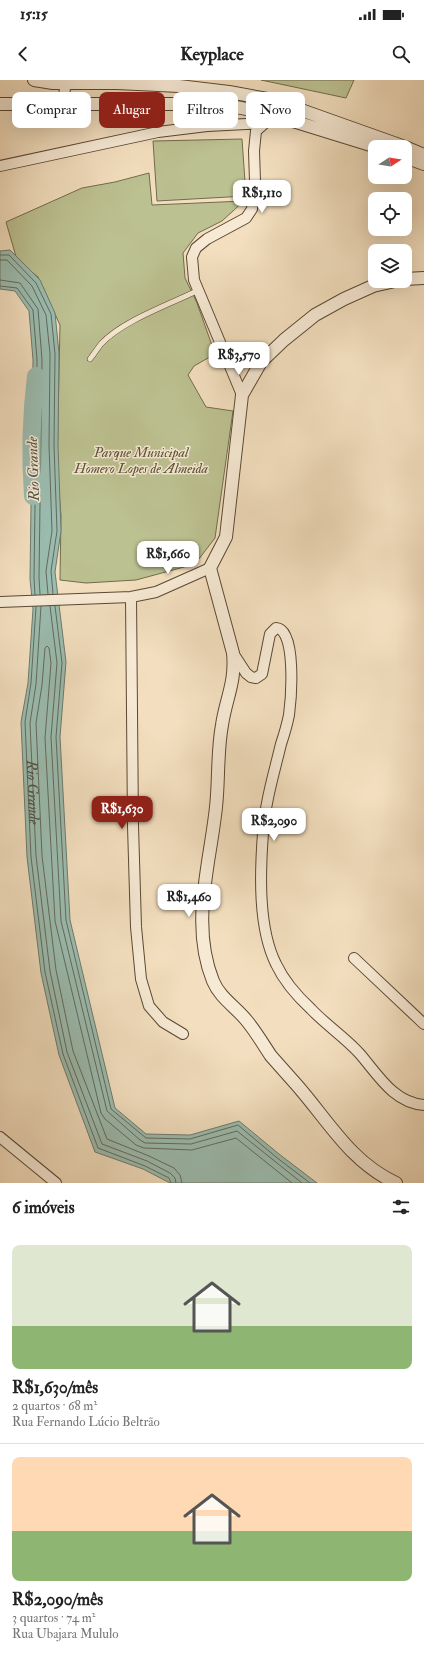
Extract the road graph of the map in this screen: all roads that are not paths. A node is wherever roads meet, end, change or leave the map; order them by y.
1 (34, 80) edge
2 (66, 81) edge
3 (65, 92) edge
4 (246, 95) edge
5 (0, 104) edge
6 (12, 104) edge
7 (91, 104) edge
8 (246, 110) edge
9 (305, 112) edge
10 (246, 121) edge
11 (258, 128) edge
12 (304, 128) edge
13 (385, 140) edge
14 (368, 145) edge
15 (412, 150) edge
16 (424, 155) edge
17 (412, 160) edge
18 (424, 164) edge
19 (0, 166) edge
20 (412, 278) edge
21 (424, 278) edge
22 (369, 288) edge
23 (199, 290) junction
24 (90, 359) dead end
25 (242, 395) junction
26 (210, 568) junction
27 (131, 597) junction
28 (0, 602) edge
29 (233, 653) junction
30 (354, 958) dead end
31 (424, 1024) edge
32 (183, 1034) dead end
33 (424, 1105) edge
34 (0, 1137) edge
35 (56, 1183) edge
36 (396, 1183) edge

1 - 2 street
2 - 3 street
2 - 4 street
5 - 6 street
7 - 8 street
9 - 13 street
10 - 19 street
11 - 23 street
12 - 14 street
15 - 16 street
17 - 18 street
20 - 21 street
22 - 25 street
23 - 24 lane
23 - 25 street
25 - 26 street
26 - 27 street
26 - 29 street
27 - 28 street
27 - 32 street
29 - 33 street
29 - 36 street
30 - 31 street
34 - 35 street

